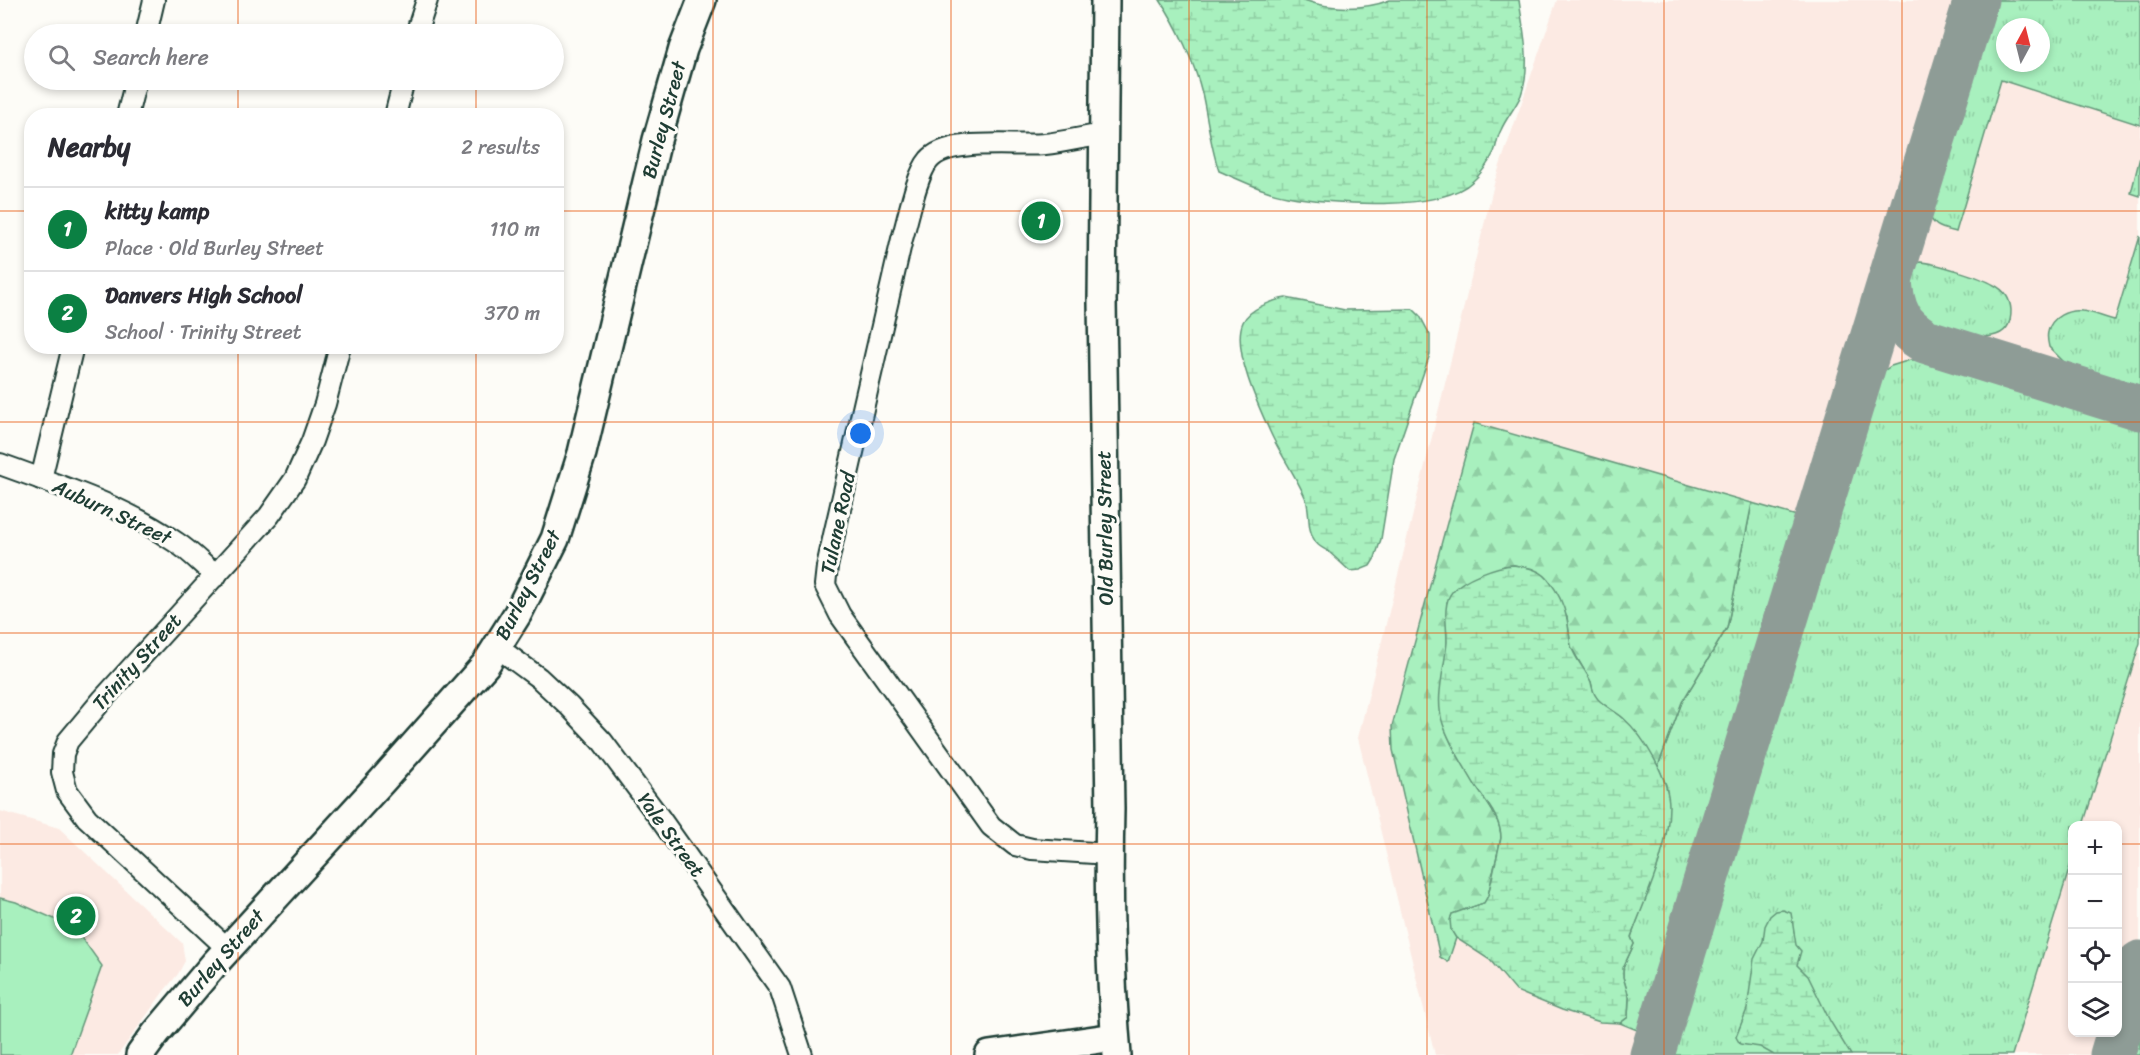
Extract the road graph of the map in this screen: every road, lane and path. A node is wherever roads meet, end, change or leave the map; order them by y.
1 (154, 0) edge
2 (427, 0) edge
3 (702, 0) edge
4 (1104, 0) edge
5 (148, 24) edge
6 (419, 24) edge
7 (134, 90) edge
8 (402, 90) edge
9 (129, 108) edge
10 (397, 108) edge
11 (1104, 134) junction
12 (71, 354) edge
13 (338, 354) edge
14 (0, 464) edge
15 (41, 479) junction
16 (216, 576) junction
17 (497, 646) junction
18 (1109, 854) junction
19 (228, 949) junction
20 (1116, 1046) edge
21 (140, 1055) edge
22 (802, 1055) edge
23 (989, 1055) edge

1 - 5 street
2 - 6 street
3 - 17 main road, Burley Street
4 - 11 main road, Old Burley Street
7 - 9 street
8 - 10 street
11 - 18 main road, Old Burley Street
11 - 18 street, Tulane Road
12 - 15 street
13 - 16 street, Trinity Street
14 - 15 street, Auburn Street
15 - 16 street, Auburn Street
16 - 19 street, Trinity Street
17 - 19 main road, Burley Street
17 - 22 street, Yale Street
18 - 20 main road, Old Burley Street
19 - 21 main road, Burley Street
20 - 23 main road

